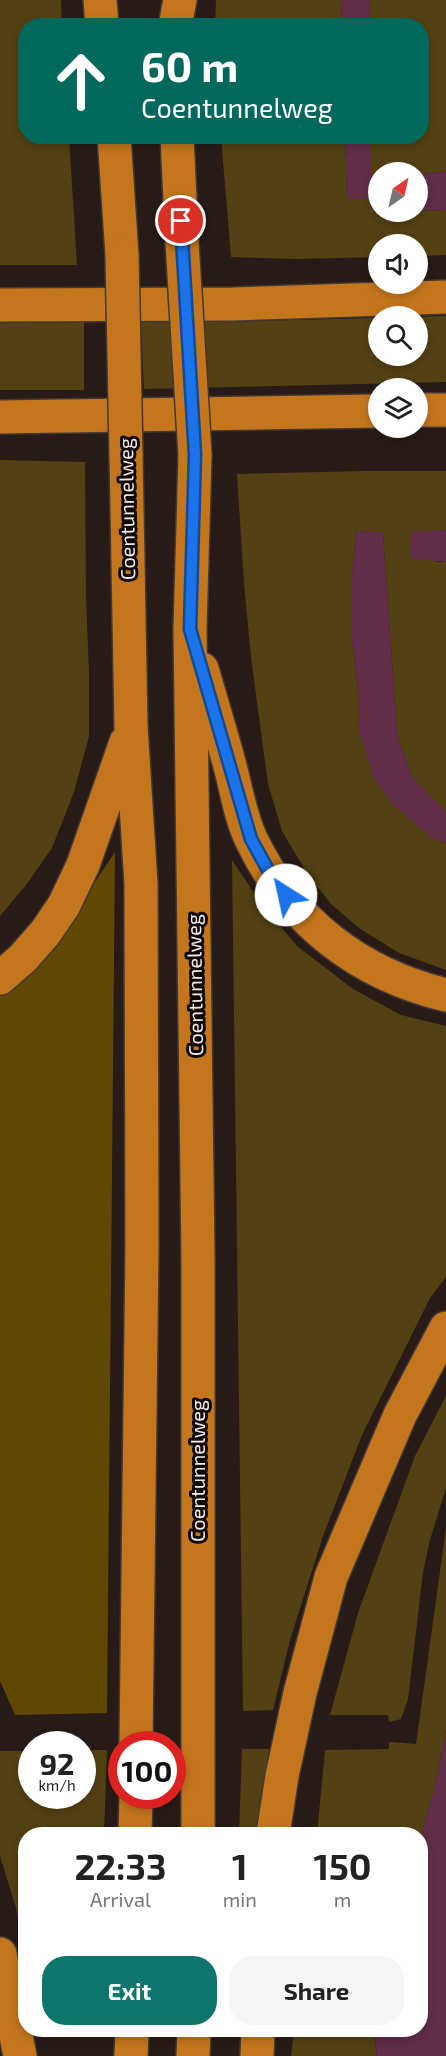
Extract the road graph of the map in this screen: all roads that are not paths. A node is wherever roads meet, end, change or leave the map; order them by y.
1 (100, 0) edge
2 (168, 0) edge
3 (180, 0) edge
4 (101, 18) edge
5 (171, 18) edge
6 (175, 18) edge
7 (115, 144) edge
8 (177, 144) edge
9 (446, 297) edge
10 (0, 305) edge
11 (428, 410) edge
12 (446, 410) edge
13 (368, 411) edge
14 (0, 417) edge
15 (190, 629) junction
16 (131, 726) junction
17 (0, 978) edge
18 (446, 995) edge
19 (446, 1328) edge
20 (136, 1731) edge
21 (136, 1809) edge
22 (135, 1827) edge
23 (198, 1827) edge
24 (274, 1827) edge
25 (0, 1954) edge
26 (132, 2037) edge
27 (194, 2037) edge
28 (258, 2037) edge
29 (20, 2054) edge
30 (131, 2056) edge
31 (193, 2056) edge
32 (257, 2056) edge

1 - 4 highway
2 - 5 highway
3 - 6 highway
7 - 16 highway, Coentunnelweg, bridge
8 - 15 highway, Coentunnelweg, bridge
9 - 10 highway
11 - 12 highway
13 - 14 highway
15 - 18 highway
15 - 23 highway, Coentunnelweg
16 - 17 highway
16 - 20 highway, Coentunnelweg
19 - 24 highway
21 - 22 highway
25 - 29 highway
26 - 30 highway
27 - 31 highway
28 - 32 highway

